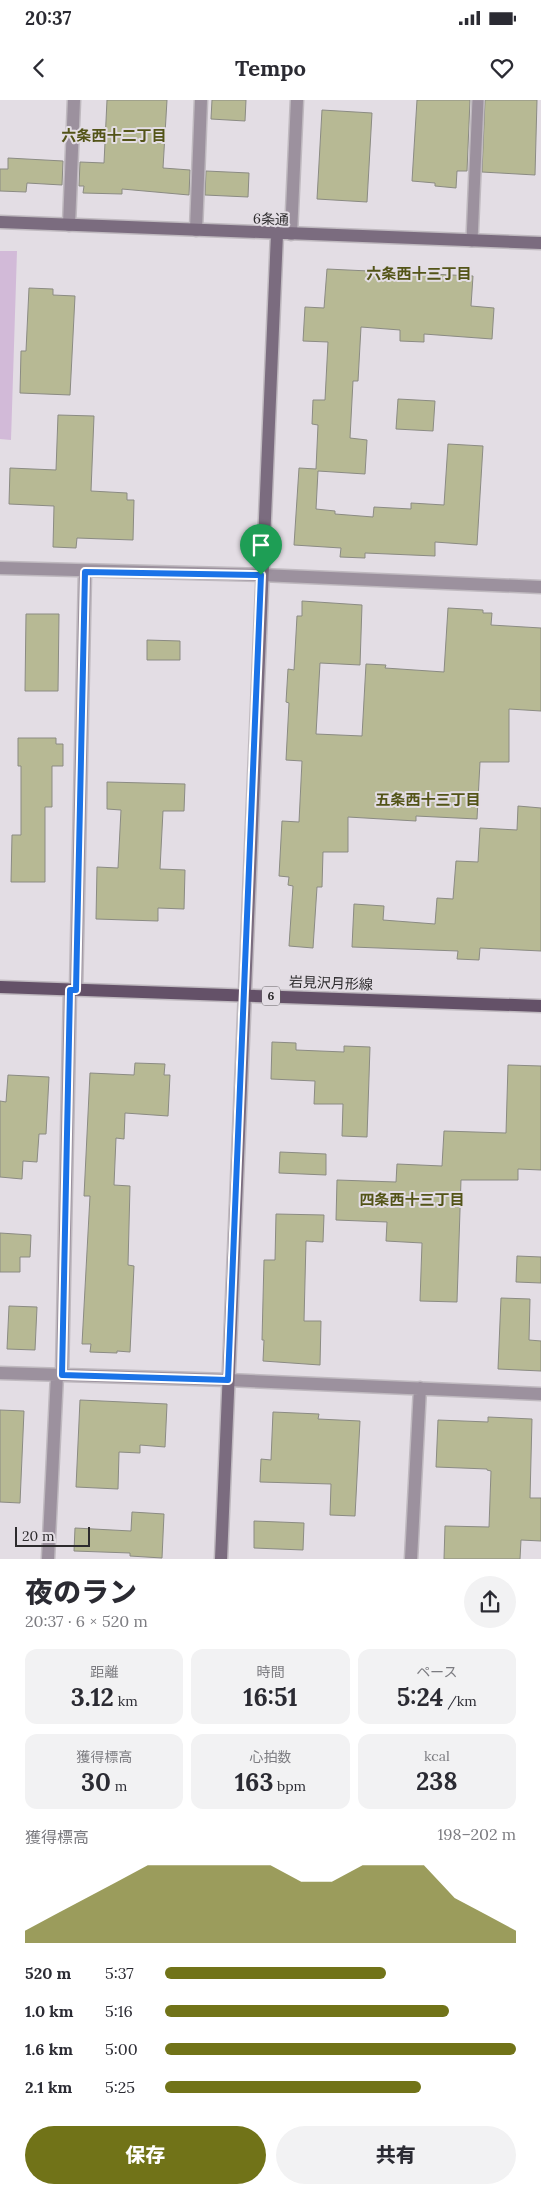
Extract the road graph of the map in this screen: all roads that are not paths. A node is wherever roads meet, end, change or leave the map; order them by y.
1 (74, 100) edge
2 (200, 100) edge
3 (297, 100) edge
4 (478, 100) edge
5 (0, 222) edge
6 (69, 225) junction
7 (196, 230) junction
8 (277, 234) junction
9 (291, 234) junction
10 (472, 241) junction
11 (541, 243) edge
12 (0, 568) edge
13 (85, 572) junction
14 (261, 575) junction
15 (541, 588) edge
16 (0, 988) edge
17 (73, 990) junction
18 (245, 995) junction
19 (541, 1006) edge
20 (0, 1373) edge
21 (59, 1375) junction
22 (228, 1380) junction
23 (420, 1388) junction
24 (541, 1394) edge
25 (48, 1559) edge
26 (222, 1559) edge
27 (411, 1559) edge

1 - 6 street
2 - 7 street
3 - 9 street
4 - 10 lane
5 - 6 street, 6条通
6 - 7 street, 6条通
7 - 8 street, 6条通
8 - 9 street, 6条通
8 - 14 street
9 - 10 street, 6条通
10 - 11 street, 6条通
12 - 13 street
13 - 14 street
13 - 17 street
14 - 15 street
14 - 18 street
16 - 17 main road, 岩見沢月形線 / 6
17 - 18 main road, 岩見沢月形線 / 6
17 - 21 street
18 - 19 main road, 岩見沢月形線 / 6
18 - 22 street
20 - 21 street
21 - 22 street
21 - 25 street
22 - 23 street
22 - 26 street
23 - 24 street
23 - 27 street

